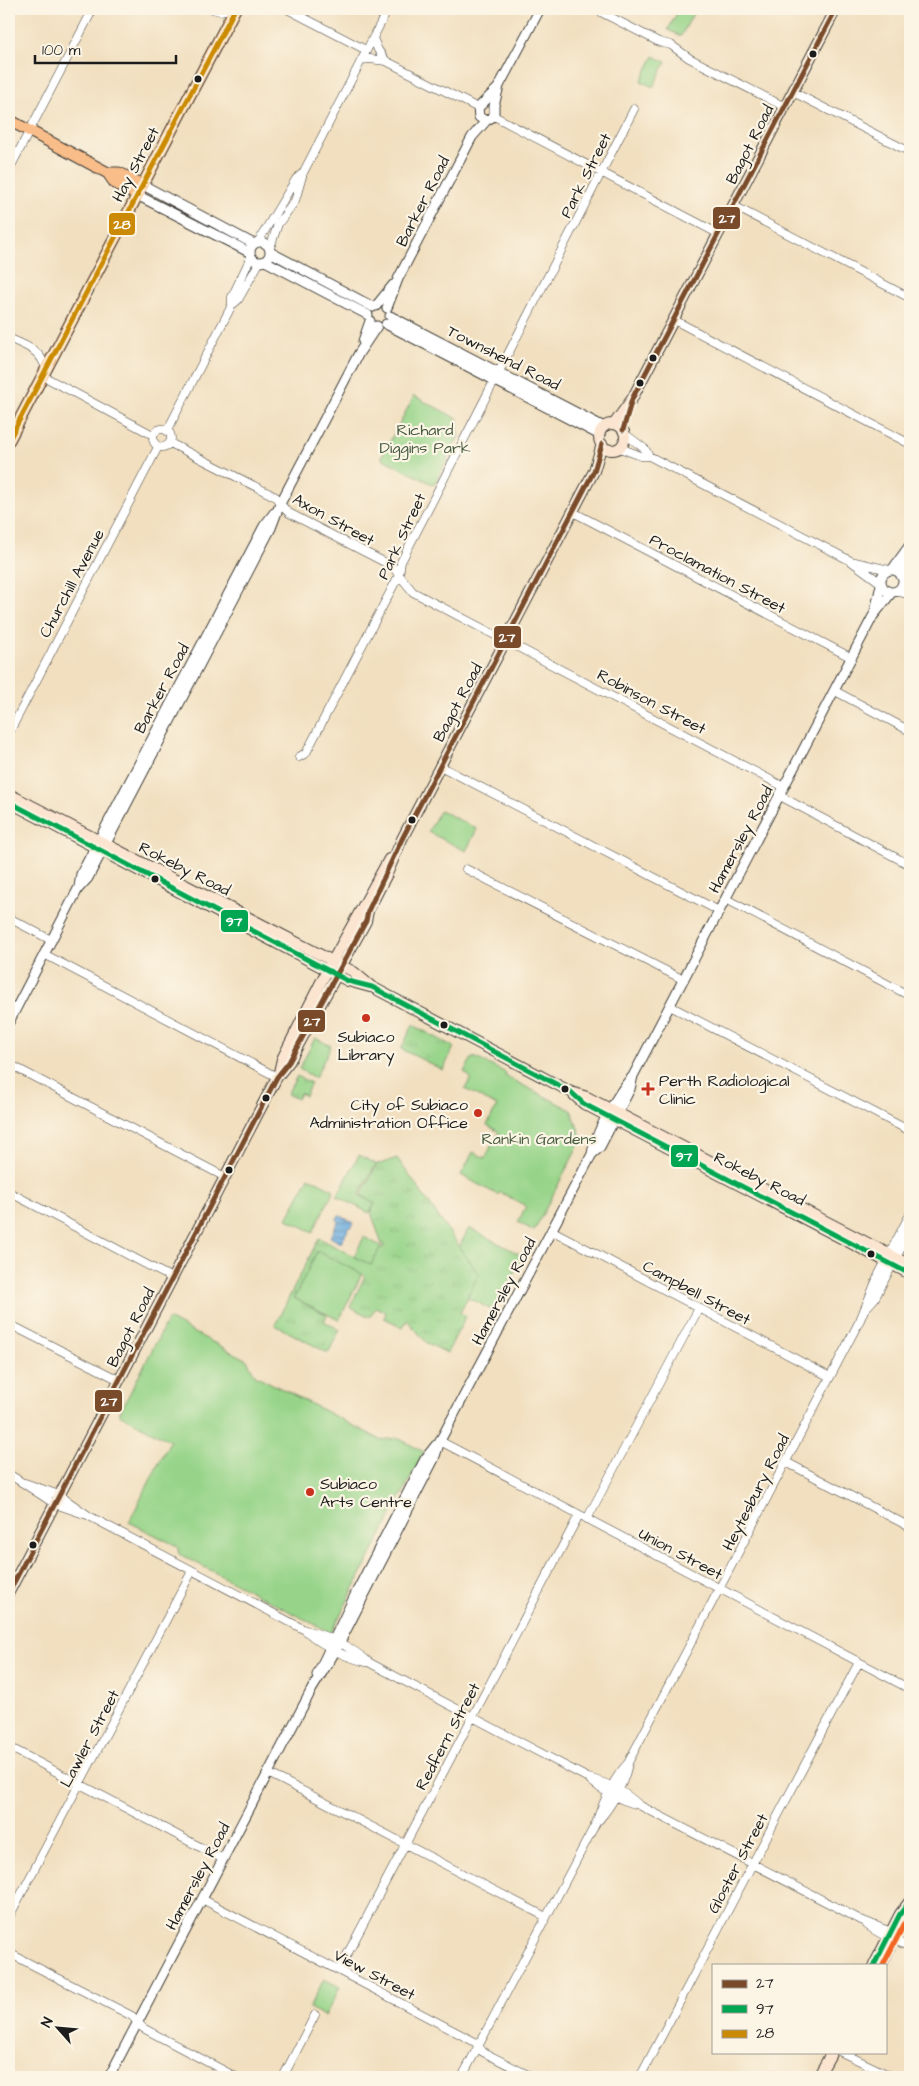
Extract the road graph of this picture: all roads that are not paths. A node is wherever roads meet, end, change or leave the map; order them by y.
1 (93, 9) edge
2 (212, 9) edge
3 (231, 9) edge
4 (235, 9) edge
5 (287, 9) edge
6 (388, 9) edge
7 (540, 9) edge
8 (594, 9) edge
9 (836, 9) edge
10 (373, 38) junction
11 (366, 50) junction
12 (361, 60) junction
13 (386, 61) junction
14 (499, 86) junction
15 (793, 92) junction
16 (480, 108) junction
17 (785, 108) junction
18 (634, 109) dead end
19 (492, 114) junction
20 (9, 120) edge
21 (29, 131) junction
22 (472, 137) junction
23 (910, 152) edge
24 (9, 170) edge
25 (303, 172) junction
26 (602, 172) junction
27 (140, 190) junction
28 (734, 206) junction
29 (719, 234) junction
30 (253, 249) junction
31 (270, 250) junction
32 (262, 262) junction
33 (910, 298) edge
34 (232, 305) junction
35 (378, 315) junction
36 (674, 320) junction
37 (9, 338) edge
38 (44, 372) junction
39 (496, 376) junction
40 (167, 431) junction
41 (611, 432) junction
42 (153, 435) junction
43 (9, 440) edge
44 (170, 442) junction
45 (910, 444) edge
46 (158, 447) junction
47 (616, 449) junction
48 (649, 456) junction
49 (594, 472) junction
50 (280, 504) junction
51 (572, 512) junction
52 (910, 545) edge
53 (910, 552) edge
54 (851, 561) junction
55 (891, 570) junction
56 (399, 575) junction
57 (902, 577) junction
58 (881, 584) junction
59 (910, 586) edge
60 (894, 592) junction
61 (910, 595) edge
62 (873, 616) junction
63 (506, 640) junction
64 (852, 658) junction
65 (835, 691) junction
66 (910, 731) edge
67 (9, 732) edge
68 (299, 757) dead end
69 (440, 766) junction
70 (784, 786) junction
71 (9, 794) edge
72 (780, 796) junction
73 (9, 802) edge
74 (101, 846) junction
75 (910, 864) edge
76 (466, 869) dead end
77 (726, 899) junction
78 (719, 911) junction
79 (9, 918) edge
80 (51, 940) junction
81 (44, 954) junction
82 (335, 968) junction
83 (684, 980) junction
84 (910, 996) edge
85 (670, 1006) junction
86 (9, 1022) edge
87 (9, 1064) edge
88 (278, 1077) junction
89 (613, 1114) junction
90 (910, 1131) edge
91 (225, 1177) junction
92 (9, 1192) edge
93 (910, 1214) edge
94 (552, 1230) junction
95 (910, 1230) edge
96 (891, 1259) junction
97 (910, 1265) edge
98 (910, 1274) edge
99 (172, 1278) junction
100 (699, 1308) junction
101 (9, 1324) edge
102 (830, 1378) junction
103 (119, 1380) junction
104 (440, 1441) junction
105 (786, 1462) junction
106 (9, 1474) edge
107 (57, 1499) junction
108 (579, 1515) junction
109 (587, 1519) junction
110 (910, 1527) edge
111 (192, 1571) junction
112 (720, 1589) junction
113 (9, 1592) edge
114 (335, 1645) junction
115 (859, 1662) junction
116 (910, 1689) edge
117 (473, 1718) junction
118 (9, 1747) edge
119 (268, 1772) junction
120 (80, 1784) junction
121 (614, 1791) junction
122 (405, 1844) junction
123 (223, 1859) junction
124 (752, 1864) junction
125 (202, 1899) junction
126 (910, 1901) edge
127 (910, 1907) edge
128 (9, 1917) edge
129 (546, 1917) junction
130 (891, 1937) junction
131 (910, 1947) edge
132 (9, 1953) edge
133 (875, 1964) edge
134 (881, 1964) edge
135 (339, 1970) junction
136 (315, 2015) dead end
137 (138, 2022) junction
138 (479, 2047) junction
139 (831, 2054) edge
140 (845, 2054) edge
141 (108, 2077) edge
142 (236, 2077) edge
143 (283, 2077) edge
144 (463, 2077) edge
145 (532, 2077) edge
146 (640, 2077) edge
147 (818, 2077) edge
148 (894, 2077) edge

1 - 21 street
2 - 3 street
4 - 27 main road, Hay Street
5 - 11 street
6 - 10 street
7 - 14 street, Barker Road
8 - 17 street
9 - 15 main road, Bagot Road
10 - 11 street
10 - 13 street
11 - 12 street
12 - 13 street
12 - 25 street
13 - 16 street
14 - 16 street, Barker Road
14 - 19 street, Barker Road
15 - 17 main road, Bagot Road
15 - 23 street
16 - 19 street
16 - 19 street
16 - 22 street, Barker Road
17 - 28 main road, Bagot Road
18 - 26 street, Park Street
19 - 22 street, Barker Road
19 - 26 street
20 - 21 main road
21 - 24 street
21 - 27 main road
22 - 35 street, Barker Road
25 - 30 street
25 - 31 street
26 - 29 street
26 - 39 street, Park Street
27 - 30 street
27 - 38 main road, Hay Street
28 - 29 main road, Bagot Road
28 - 33 street
29 - 36 main road, Bagot Road
30 - 31 street, Townshend Road
30 - 32 street, Townshend Road
30 - 34 street
31 - 32 street
31 - 35 street, Townshend Road
32 - 34 street
32 - 35 street, Townshend Road
34 - 40 street
35 - 39 street, Townshend Road
35 - 50 street, Barker Road
36 - 41 main road, Bagot Road
36 - 45 street
37 - 38 street
38 - 42 street
38 - 43 main road, Hay Street
39 - 41 street, Townshend Road
39 - 56 street, Park Street
40 - 42 street
40 - 44 street
41 - 47 main road
41 - 47 main road, Bagot Road
41 - 48 street, Townshend Road
41 - 49 main road, Bagot Road
42 - 46 street
44 - 46 street
44 - 50 street, Axon Street
46 - 67 street, Churchill Avenue
47 - 48 street, Townshend Road
47 - 49 main road, Bagot Road
48 - 54 street, Townshend Road
49 - 51 main road, Bagot Road
50 - 56 street, Axon Street
50 - 74 street, Barker Road
51 - 63 main road, Bagot Road
51 - 64 street, Proclamation Street
52 - 55 street
53 - 57 street
54 - 55 street, Townshend Road
54 - 58 street, Townshend Road
55 - 57 street
55 - 58 street
56 - 63 street, Axon Street
56 - 68 street, Park Street
57 - 59 street
57 - 60 street
58 - 60 street
58 - 62 street, Hamersley Road
60 - 61 street
60 - 62 street, Hamersley Road
62 - 64 street, Hamersley Road
63 - 69 main road, Bagot Road
63 - 70 street, Robinson Street
64 - 65 street, Hamersley Road
65 - 66 street
65 - 70 street, Hamersley Road
69 - 78 street
69 - 82 main road, Bagot Road
70 - 72 street, Hamersley Road
71 - 74 main road, Rokeby Road
72 - 75 street
72 - 77 street, Hamersley Road
73 - 74 main road, Rokeby Road
74 - 80 street, Barker Road
74 - 82 main road, Rokeby Road
76 - 83 street
77 - 78 street, Hamersley Road
77 - 84 street
78 - 83 street, Hamersley Road
79 - 80 street
80 - 81 street, Barker Road
81 - 86 street, Barker Road
81 - 88 street
82 - 88 main road, Bagot Road
82 - 89 main road, Rokeby Road
83 - 85 street, Hamersley Road
85 - 89 street, Hamersley Road
85 - 90 street
87 - 91 street
88 - 91 main road, Bagot Road
89 - 94 street, Hamersley Road
89 - 96 main road, Rokeby Road
91 - 99 main road, Bagot Road
92 - 99 street
93 - 96 street, Heytesbury Road
94 - 100 street, Campbell Street
94 - 104 street, Hamersley Road
95 - 96 street, Heytesbury Road
96 - 97 main road, Rokeby Road
96 - 98 main road, Rokeby Road
96 - 102 street, Heytesbury Road
99 - 103 main road, Bagot Road
100 - 102 street, Campbell Street
100 - 109 street
101 - 103 street
102 - 105 street, Heytesbury Road
103 - 107 main road, Bagot Road
104 - 108 street, Union Street
104 - 114 street, Hamersley Road
105 - 110 street
105 - 112 street, Heytesbury Road
106 - 107 street
107 - 111 street
107 - 113 main road, Bagot Road
108 - 109 street, Union Street
108 - 117 street, Redfern Street
109 - 112 street, Union Street
111 - 114 street
111 - 120 street, Lawler Street
112 - 115 street, Union Street
112 - 121 street, Heytesbury Road
114 - 117 street
114 - 119 street, Hamersley Road
115 - 116 street, Union Street
115 - 124 street, Gloster Street
117 - 121 street
117 - 122 street, Redfern Street
118 - 120 street
119 - 122 street
119 - 123 street, Hamersley Road
120 - 123 street
120 - 128 street, Lawler Street
121 - 124 street
121 - 129 street, Heytesbury Road
122 - 129 street
122 - 135 street, Redfern Street
123 - 125 street, Hamersley Road
124 - 130 street
124 - 146 street, Gloster Street
125 - 135 street, View Street
125 - 137 street, Hamersley Road
126 - 130 main road
127 - 130 main road
129 - 138 street, Heytesbury Road
130 - 131 street
130 - 133 main road
130 - 134 main road
132 - 137 street
135 - 138 street, View Street
136 - 143 street
137 - 141 street, Hamersley Road
137 - 142 street
138 - 144 street, Heytesbury Road
138 - 145 street, View Street
139 - 147 main road
140 - 148 street

